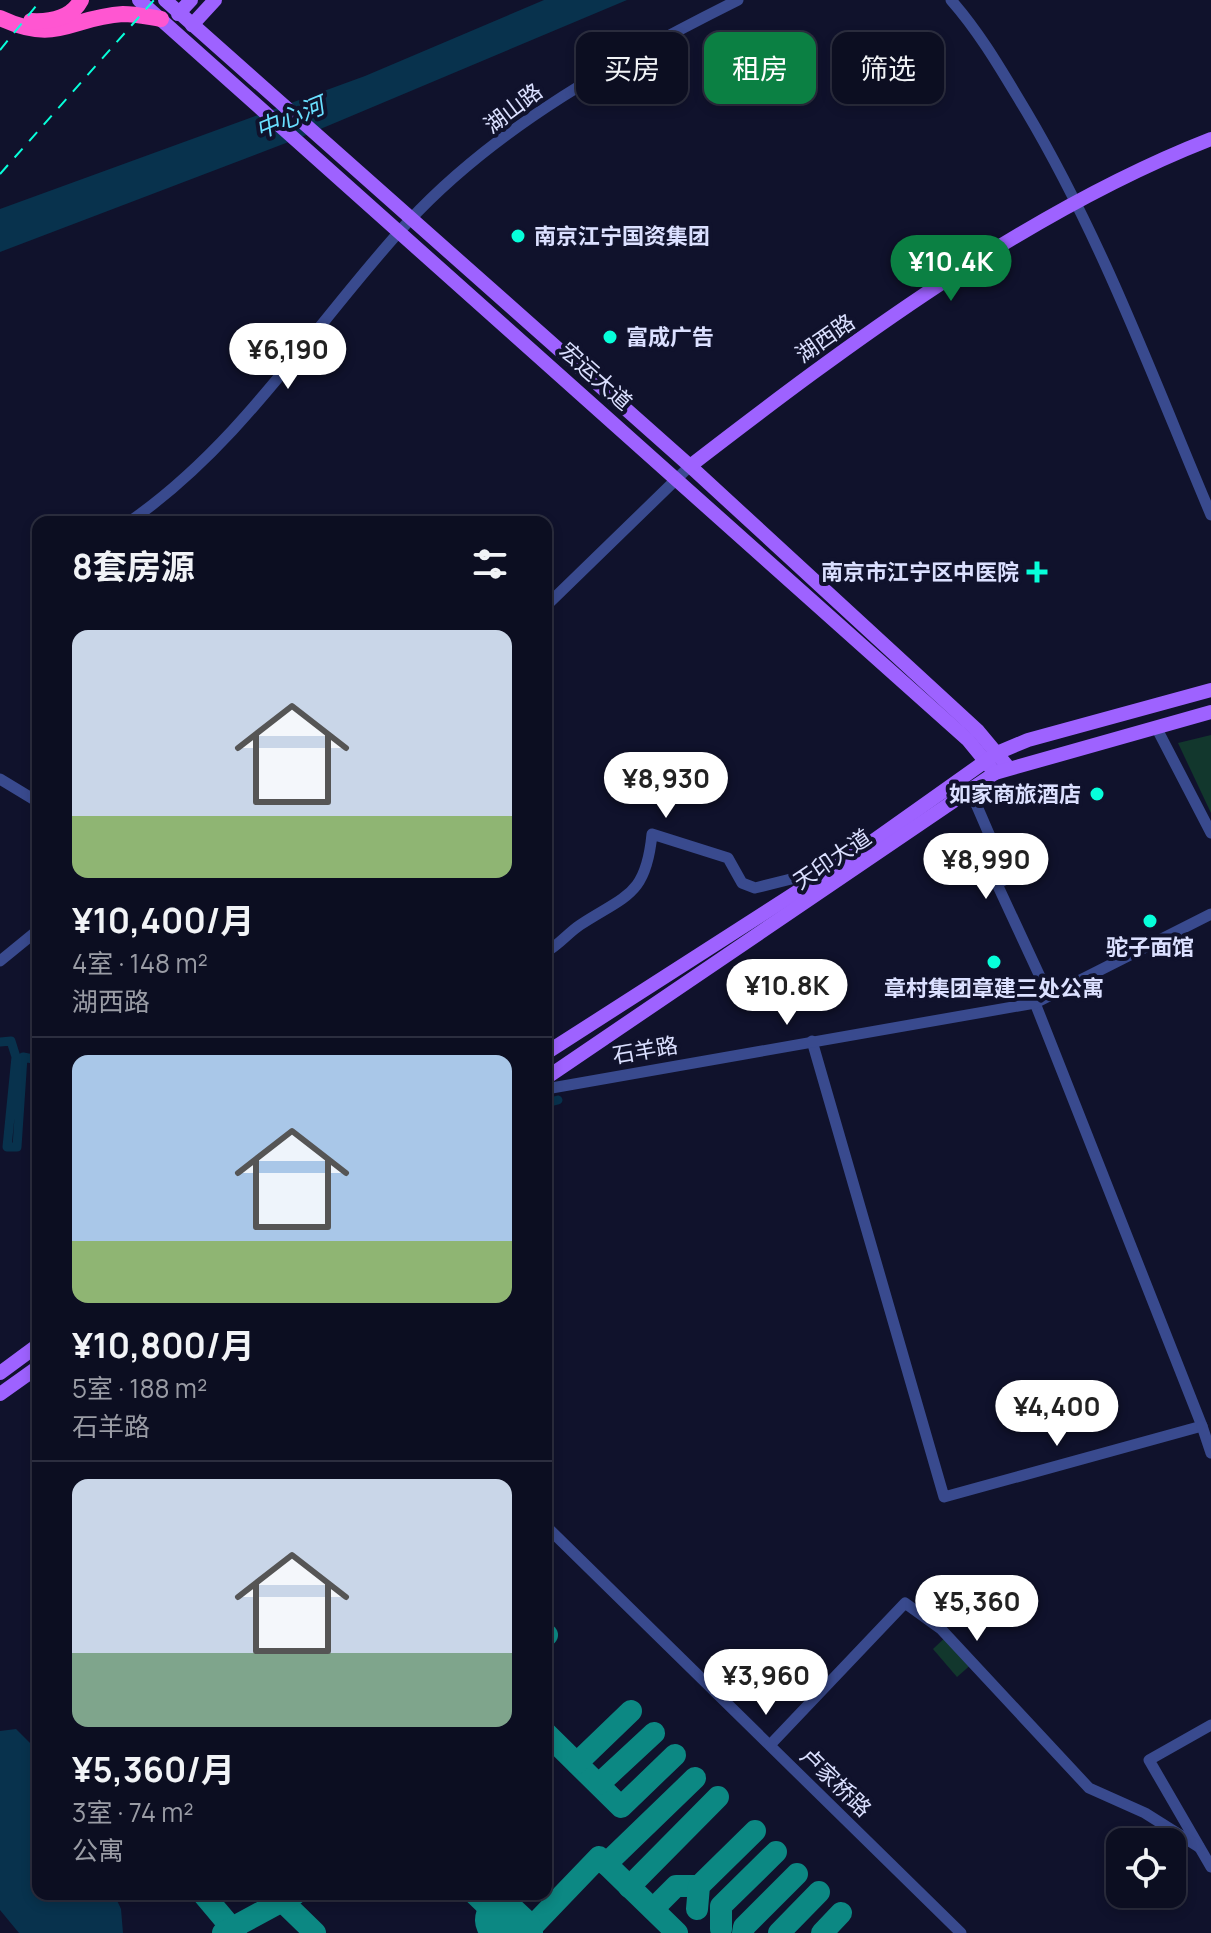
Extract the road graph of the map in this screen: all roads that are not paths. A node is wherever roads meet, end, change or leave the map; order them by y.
1 (81, 0) edge
2 (139, 0) edge
3 (165, 0) edge
4 (191, 0) edge
5 (215, 0) edge
6 (738, 0) edge
7 (951, 0) edge
8 (0, 11) edge
9 (178, 14) junction
10 (0, 18) edge
11 (161, 19) junction
12 (192, 25) junction
13 (1211, 139) edge
14 (1078, 202) junction
15 (405, 226) junction
16 (690, 466) junction
17 (677, 478) junction
18 (1211, 515) edge
19 (142, 516) edge
20 (552, 600) edge
21 (1211, 690) edge
22 (1211, 712) edge
23 (1156, 727) junction
24 (991, 756) junction
25 (1002, 770) junction
26 (0, 779) edge
27 (970, 790) junction
28 (32, 798) edge
29 (1211, 833) edge
30 (846, 868) junction
31 (1211, 914) edge
32 (32, 935) edge
33 (552, 947) edge
34 (0, 961) edge
35 (1049, 996) junction
36 (1035, 1003) junction
37 (812, 1041) junction
38 (552, 1049) edge
39 (552, 1074) edge
40 (552, 1088) edge
41 (32, 1349) edge
42 (32, 1371) edge
43 (0, 1373) edge
44 (0, 1394) edge
45 (1202, 1426) junction
46 (1211, 1453) edge
47 (552, 1532) edge
48 (1211, 1725) edge
49 (770, 1745) junction
50 (1199, 1847) junction
51 (1211, 1867) edge
52 (961, 1933) edge

1 - 8 highway
2 - 11 main road, 宏运大道
3 - 9 main road, 宏运大道
4 - 9 main road
5 - 12 main road
6 - 15 street, 湖山路
7 - 14 street
9 - 12 main road, 宏运大道
10 - 11 highway
11 - 15 main road, 宏运大道
12 - 15 main road, 宏运大道
13 - 14 main road, 湖西路
14 - 16 main road, 湖西路
14 - 18 street
15 - 16 main road, 宏运大道
15 - 17 main road, 宏运大道
15 - 19 street, 湖山路
16 - 17 street, 湖西路
16 - 24 main road, 宏运大道
17 - 20 street, 湖西路
17 - 24 main road, 宏运大道
21 - 24 main road, 天印大道
22 - 23 main road, 天印大道
23 - 25 main road, 天印大道
23 - 29 street
24 - 25 main road, 宏运大道
24 - 30 main road, 天印大道
25 - 27 main road, 天印大道
26 - 28 street
27 - 30 main road, 天印大道
27 - 35 street
30 - 33 street
30 - 38 main road, 天印大道
30 - 39 main road, 天印大道
31 - 35 street, 石羊路
32 - 34 street
35 - 36 street, 石羊路
36 - 37 street, 石羊路
36 - 45 street
37 - 40 street, 石羊路
37 - 45 street
41 - 43 main road
42 - 44 main road
45 - 46 street
47 - 49 street, 卢家桥路
48 - 50 street
49 - 50 street
49 - 52 street, 卢家桥路
50 - 51 street

